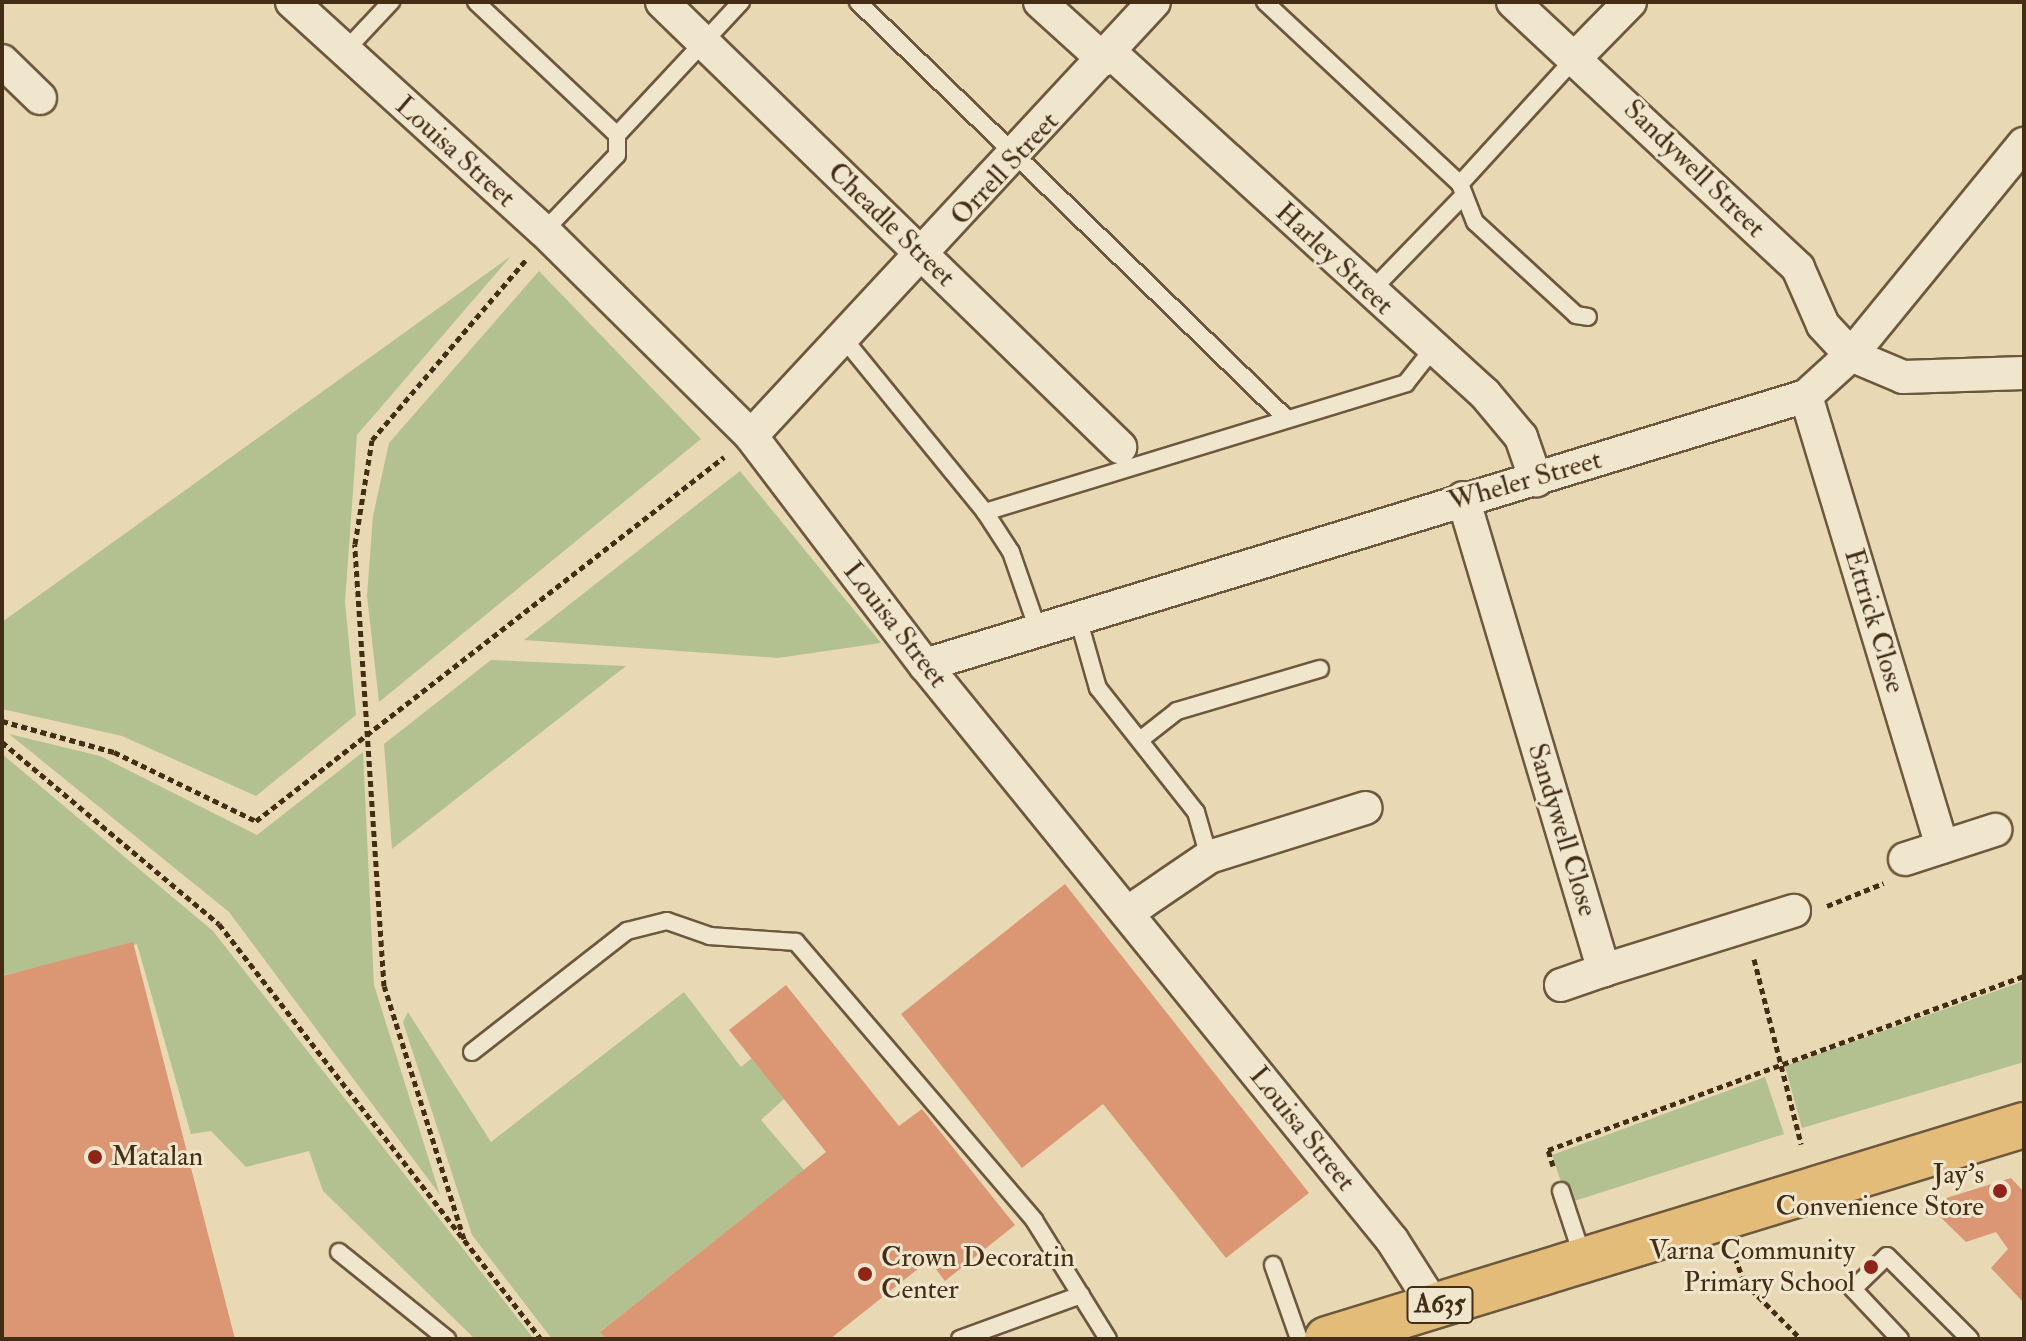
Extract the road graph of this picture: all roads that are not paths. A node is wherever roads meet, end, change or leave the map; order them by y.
1 (292, 2) edge
2 (391, 2) edge
3 (476, 2) edge
4 (662, 2) edge
5 (741, 2) edge
6 (858, 2) edge
7 (1040, 2) edge
8 (1154, 2) edge
9 (1265, 2) edge
10 (1513, 2) edge
11 (1630, 2) edge
12 (704, 42) junction
13 (344, 52) junction
14 (1107, 56) junction
15 (1576, 57) junction
16 (2, 61) edge
17 (40, 98) dead end
18 (617, 135) junction
19 (2024, 144) edge
20 (1020, 155) junction
21 (1462, 189) junction
22 (546, 233) junction
23 (923, 256) junction
24 (1370, 292) junction
25 (1588, 317) dead end
26 (844, 339) junction
27 (1432, 350) junction
28 (1851, 355) junction
29 (2024, 373) edge
30 (1806, 396) junction
31 (1287, 419) junction
32 (751, 436) junction
33 (1124, 458) junction
34 (1536, 480) junction
35 (1463, 498) junction
36 (985, 512) junction
37 (1078, 618) junction
38 (1038, 630) junction
39 (925, 665) junction
40 (1320, 669) dead end
41 (1140, 740) junction
42 (1365, 808) dead end
43 (1995, 830) dead end
44 (1942, 847) junction
45 (1209, 857) junction
46 (1905, 859) road end
47 (1794, 911) road end
48 (1127, 913) junction
49 (1604, 970) junction
50 (1561, 985) dead end
51 (472, 1052) dead end
52 (2018, 1137) edge
53 (1561, 1191) road end
54 (339, 1252) dead end
55 (1584, 1261) junction
56 (1273, 1265) dead end
57 (1081, 1295) junction
58 (1434, 1306) junction
59 (447, 1339) edge
60 (960, 1339) edge
61 (1108, 1339) edge
62 (1299, 1339) edge
63 (1327, 1339) edge
64 (1900, 1339) edge
65 (1970, 1339) edge

1 - 13 street, Louisa Street
2 - 13 lane
3 - 18 lane
4 - 12 street, Cheadle Street
5 - 12 lane
6 - 20 lane
7 - 14 street, Harley Street
8 - 14 street, Orrell Street
9 - 21 lane
10 - 15 street, Sandywell Street
11 - 15 street
12 - 18 lane
12 - 23 street, Cheadle Street
13 - 22 street, Louisa Street
14 - 20 street, Orrell Street
14 - 24 street, Harley Street
15 - 21 lane
15 - 28 street, Sandywell Street
16 - 17 street
18 - 22 lane
19 - 28 street, Wheler Street
20 - 23 street, Orrell Street
20 - 31 lane
21 - 24 lane
21 - 25 lane
22 - 32 street, Louisa Street
23 - 26 street, Orrell Street
23 - 33 street, Cheadle Street
24 - 27 street, Harley Street
26 - 32 street, Orrell Street
26 - 36 lane
27 - 31 lane
27 - 34 street, Harley Street
28 - 29 street
28 - 30 street, Wheler Street
30 - 34 street, Wheler Street
30 - 44 street, Ettrick Close
31 - 33 lane
32 - 39 street, Louisa Street
33 - 36 lane
34 - 35 street, Wheler Street
35 - 37 street, Wheler Street
35 - 49 street, Sandywell Close
36 - 38 lane
37 - 38 street, Wheler Street
37 - 41 lane
38 - 39 street, Wheler Street
39 - 48 street, Louisa Street
40 - 41 lane
41 - 45 lane
42 - 45 street
43 - 44 street
44 - 46 street
45 - 48 street
47 - 49 street
48 - 58 street, Louisa Street
49 - 50 street
51 - 57 lane
52 - 55 highway, A635
53 - 55 lane
54 - 59 lane
55 - 58 highway, A635
56 - 62 lane
57 - 60 lane
57 - 61 lane
58 - 63 highway, A635
64 - 65 lane

